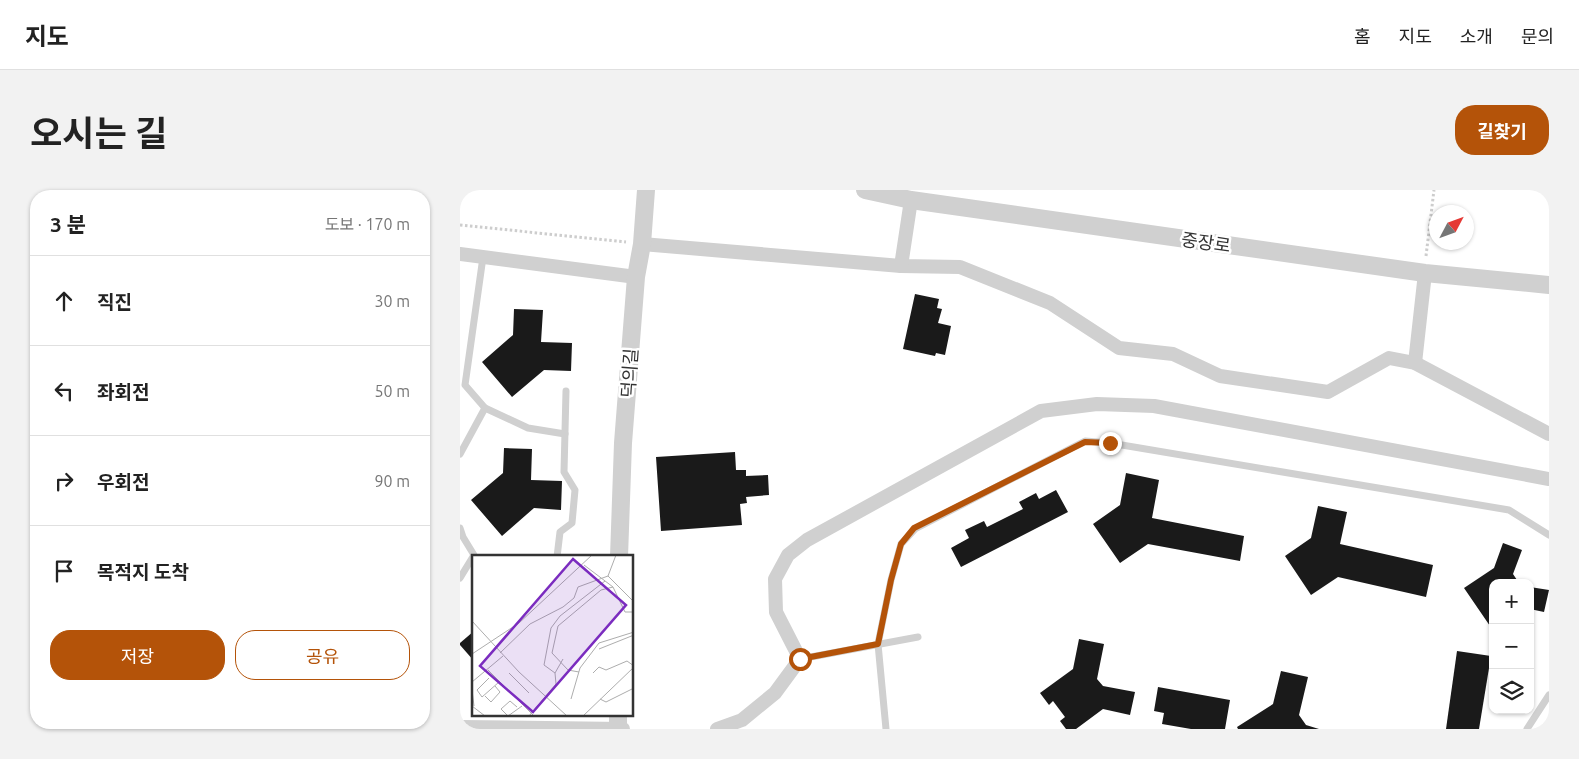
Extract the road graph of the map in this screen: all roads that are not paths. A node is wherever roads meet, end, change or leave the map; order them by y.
1 (646, 190) edge
2 (865, 190) edge
3 (911, 200) junction
4 (642, 244) junction
5 (460, 254) edge
6 (483, 257) junction
7 (901, 266) junction
8 (1425, 273) junction
9 (636, 277) junction
10 (1549, 285) edge
11 (1415, 363) junction
12 (462, 384) edge
13 (566, 391) dead end
14 (485, 408) junction
15 (565, 434) junction
16 (1549, 434) edge
17 (460, 454) edge
18 (1549, 478) edge
19 (460, 528) edge
20 (1549, 535) edge
21 (475, 555) edge
22 (557, 555) edge
23 (619, 555) edge
24 (472, 562) edge
25 (460, 578) edge
26 (918, 637) dead end
27 (878, 644) junction
28 (800, 659) junction
29 (1549, 695) edge
30 (619, 725) edge
31 (460, 727) edge
32 (717, 729) edge
33 (886, 729) edge
34 (1527, 729) edge

1 - 4 street, 덕의길
2 - 3 street, 중장로
3 - 7 street
3 - 8 street, 중장로
4 - 7 street
4 - 9 street, 덕의길
5 - 6 street
6 - 9 street
6 - 12 lane
7 - 11 street
8 - 10 street, 중장로
8 - 11 street
9 - 23 street, 덕의길
11 - 16 street
12 - 14 lane
13 - 15 lane
14 - 15 lane
14 - 17 lane
15 - 22 lane
18 - 28 street
19 - 21 lane
20 - 27 lane
24 - 25 lane
26 - 27 lane
27 - 28 lane
27 - 33 lane
28 - 32 street
29 - 34 lane
30 - 31 street

